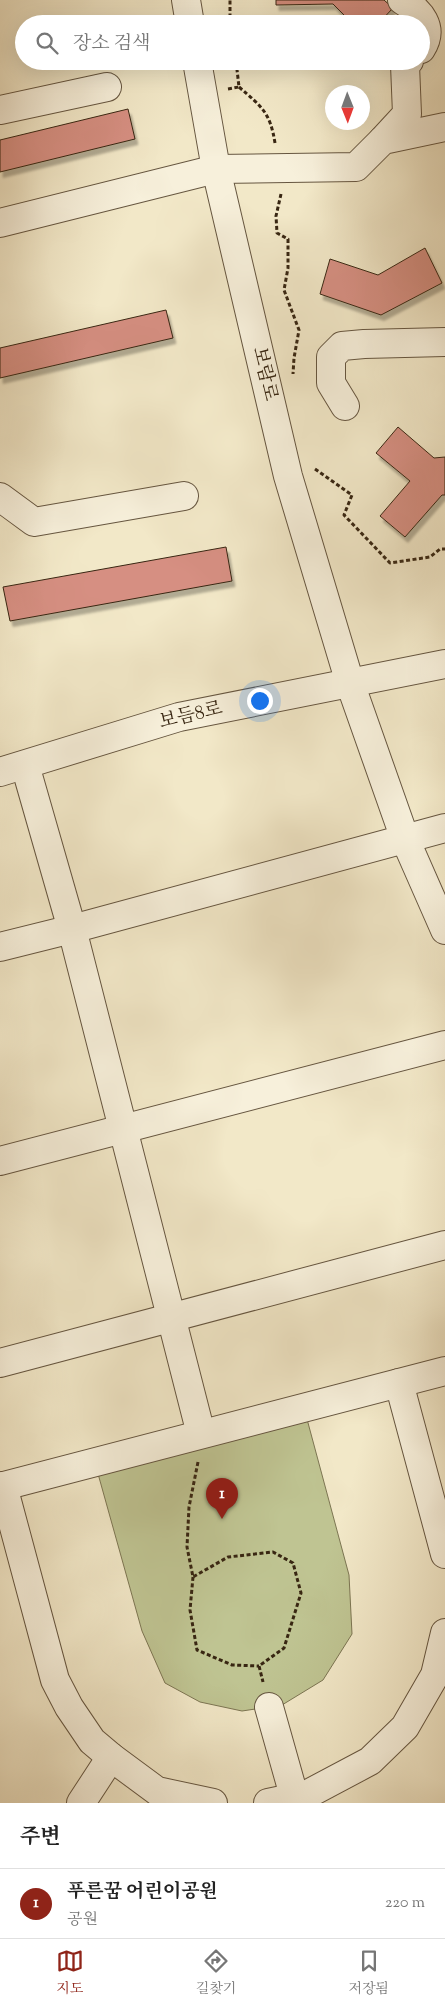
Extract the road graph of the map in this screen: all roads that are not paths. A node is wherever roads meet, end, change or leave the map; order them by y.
1 (186, 0) edge
2 (402, 0) edge
3 (188, 15) edge
4 (421, 15) edge
5 (199, 70) edge
6 (405, 70) edge
7 (108, 87) dead end
8 (0, 110) edge
9 (445, 127) edge
10 (383, 140) junction
11 (216, 169) junction
12 (0, 223) edge
13 (445, 342) edge
14 (345, 406) dead end
15 (184, 496) dead end
16 (0, 497) edge
17 (445, 664) edge
18 (350, 683) junction
19 (13, 768) edge
20 (445, 828) edge
21 (406, 839) junction
22 (72, 929) junction
23 (445, 930) edge
24 (0, 947) edge
25 (445, 1045) edge
26 (123, 1129) junction
27 (0, 1162) edge
28 (445, 1245) edge
29 (171, 1318) junction
30 (0, 1363) edge
31 (445, 1371) edge
32 (399, 1382) junction
33 (201, 1434) junction
34 (2, 1486) edge
35 (445, 1554) edge
36 (445, 1633) edge
37 (440, 1677) edge
38 (270, 1707) road end
39 (111, 1757) junction
40 (296, 1800) edge
41 (81, 1803) edge
42 (213, 1803) edge
43 (268, 1803) edge

1 - 3 street
2 - 4 street
5 - 11 street, 보람로
6 - 10 street
7 - 8 street
9 - 10 street
10 - 11 street
11 - 12 street
11 - 18 street, 보람로
13 - 14 street
15 - 16 street
17 - 18 street, 보듬8로
18 - 19 street, 보듬8로
18 - 21 street, 보람로
19 - 22 street
20 - 21 street
21 - 22 street
21 - 23 street, 보람로
22 - 24 street
22 - 26 street
25 - 26 street
26 - 27 street
26 - 29 street
28 - 29 street
29 - 30 street
29 - 33 street
31 - 32 street
32 - 33 street
32 - 35 street
33 - 34 street
34 - 39 street
36 - 37 street
37 - 40 street
38 - 40 street
39 - 41 street
39 - 42 street
40 - 43 street

